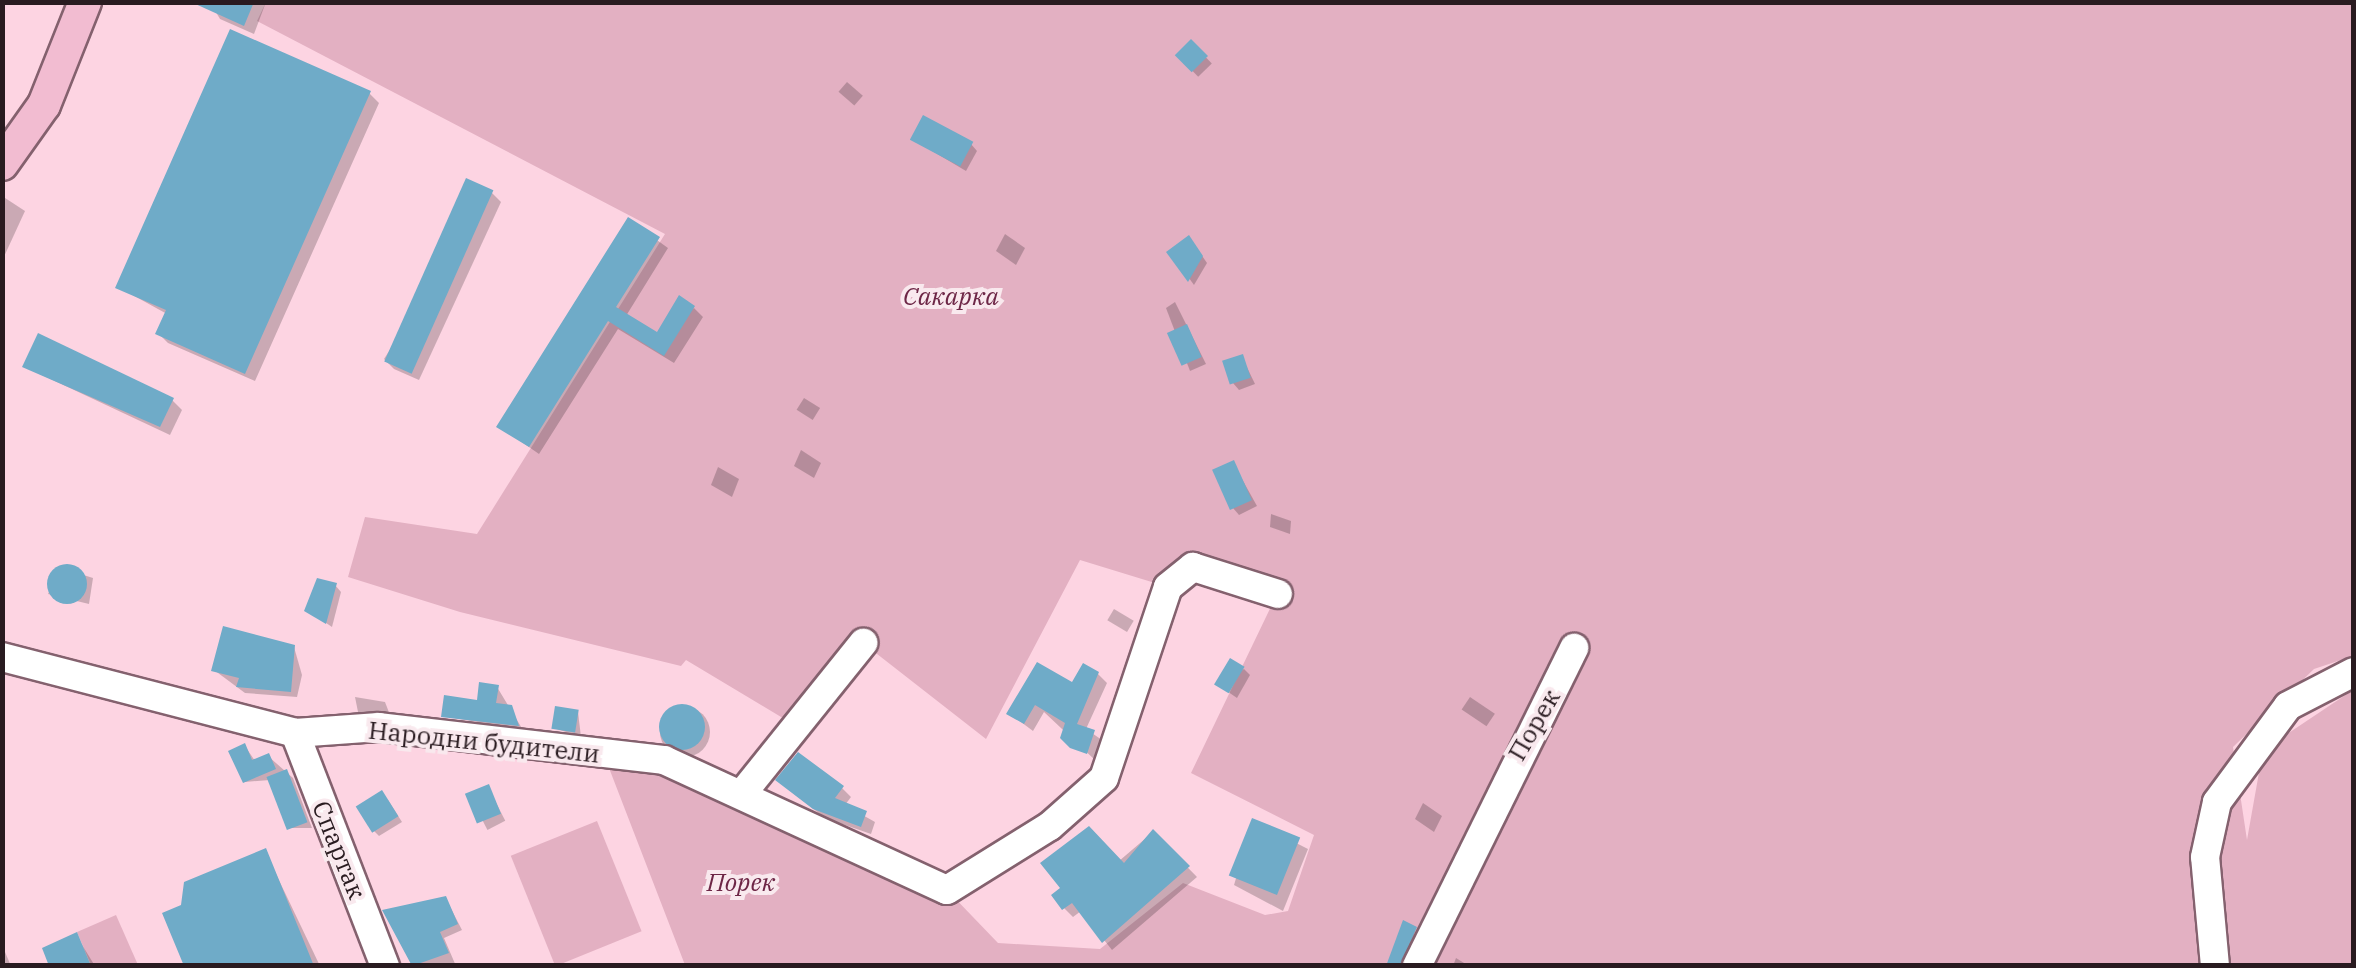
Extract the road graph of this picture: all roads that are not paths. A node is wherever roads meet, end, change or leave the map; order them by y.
1 (85, 2) edge
2 (2, 164) edge
3 (1278, 594) dead end
4 (863, 643) dead end
5 (1574, 648) dead end
6 (2, 657) edge
7 (2354, 672) edge
8 (295, 733) junction
9 (745, 790) junction
10 (385, 966) edge
11 (1417, 966) edge
12 (2215, 966) edge

1 - 2 main road
3 - 9 street, Народни будители
4 - 9 street
5 - 11 street, Порек
6 - 8 street, Народни будители
7 - 12 street
8 - 9 street, Народни будители
8 - 10 street, Спартак

